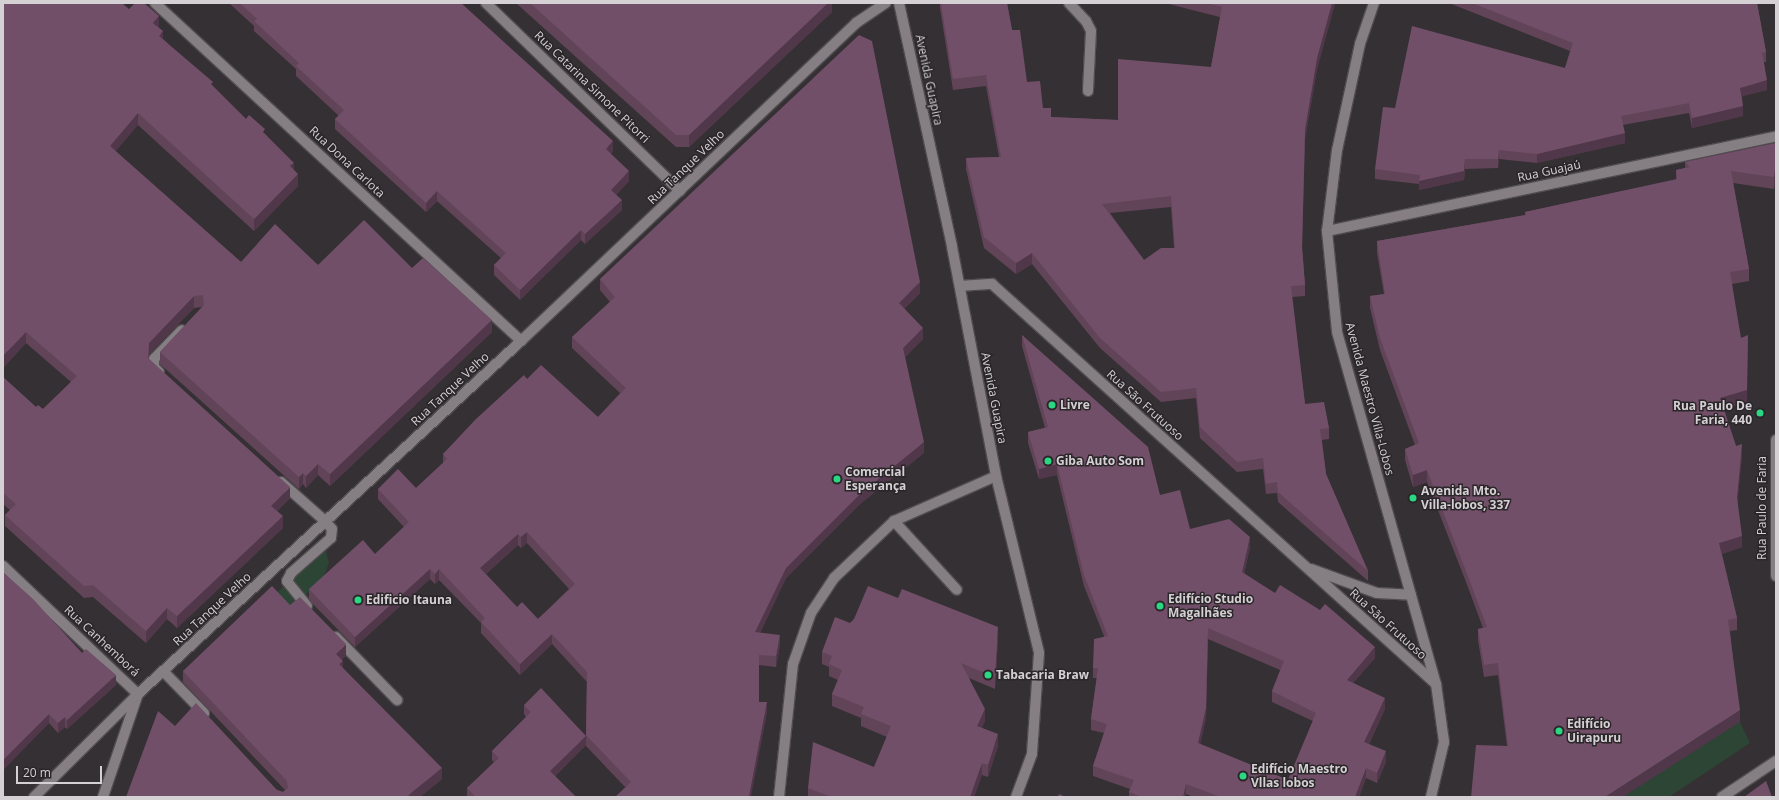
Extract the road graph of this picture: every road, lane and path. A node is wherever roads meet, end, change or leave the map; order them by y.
1 (155, 3) edge
2 (486, 3) edge
3 (886, 3) edge
4 (899, 3) edge
5 (1069, 3) edge
6 (1374, 3) edge
7 (1088, 91) dead end
8 (1776, 136) edge
9 (680, 191) junction
10 (1327, 231) junction
11 (960, 286) junction
12 (189, 322) edge
13 (520, 341) junction
14 (166, 378) edge
15 (1776, 440) edge
16 (272, 474) edge
17 (996, 476) junction
18 (894, 521) junction
19 (326, 522) junction
20 (3, 566) edge
21 (1305, 567) junction
22 (1776, 576) edge
23 (957, 590) dead end
24 (1411, 595) junction
25 (318, 617) edge
26 (328, 628) edge
27 (164, 671) junction
28 (1436, 684) junction
29 (138, 694) junction
30 (397, 700) dead end
31 (213, 723) edge
32 (1776, 761) edge
33 (34, 797) edge
34 (103, 797) edge
35 (779, 797) edge
36 (1016, 797) edge
37 (1431, 797) edge
38 (1722, 797) edge

1 - 13 street, Rua Dona Carlota
2 - 9 street, Rua Catarina Simone Pitorri
3 - 9 street, Rua Tanque Velho
4 - 11 street, Avenida Guapira
5 - 7 street
6 - 10 street, Avenida Maestro Villa-Lobos
8 - 10 street, Rua Guajaú
9 - 13 street, Rua Tanque Velho
10 - 24 street, Avenida Maestro Villa-Lobos
11 - 17 street, Avenida Guapira
11 - 21 street, Rua São Frutuoso
12 - 14 street
13 - 19 street, Rua Tanque Velho
15 - 22 street, Rua Paulo de Faria
16 - 19 street
17 - 18 street
17 - 36 street, Avenida Guapira
18 - 23 street
18 - 35 street
19 - 25 street
19 - 27 street, Rua Tanque Velho
20 - 29 street, Rua Canhemborá
21 - 24 street, Rua São Frutuoso
21 - 28 street, Rua São Frutuoso
24 - 28 street, Avenida Maestro Villa-Lobos
26 - 30 street
27 - 29 street, Rua Tanque Velho
27 - 31 street
28 - 37 street, Avenida Maestro Villa-Lobos
29 - 33 street, Rua Tanque Velho
29 - 34 street, Rua Canhemborá
32 - 38 street

